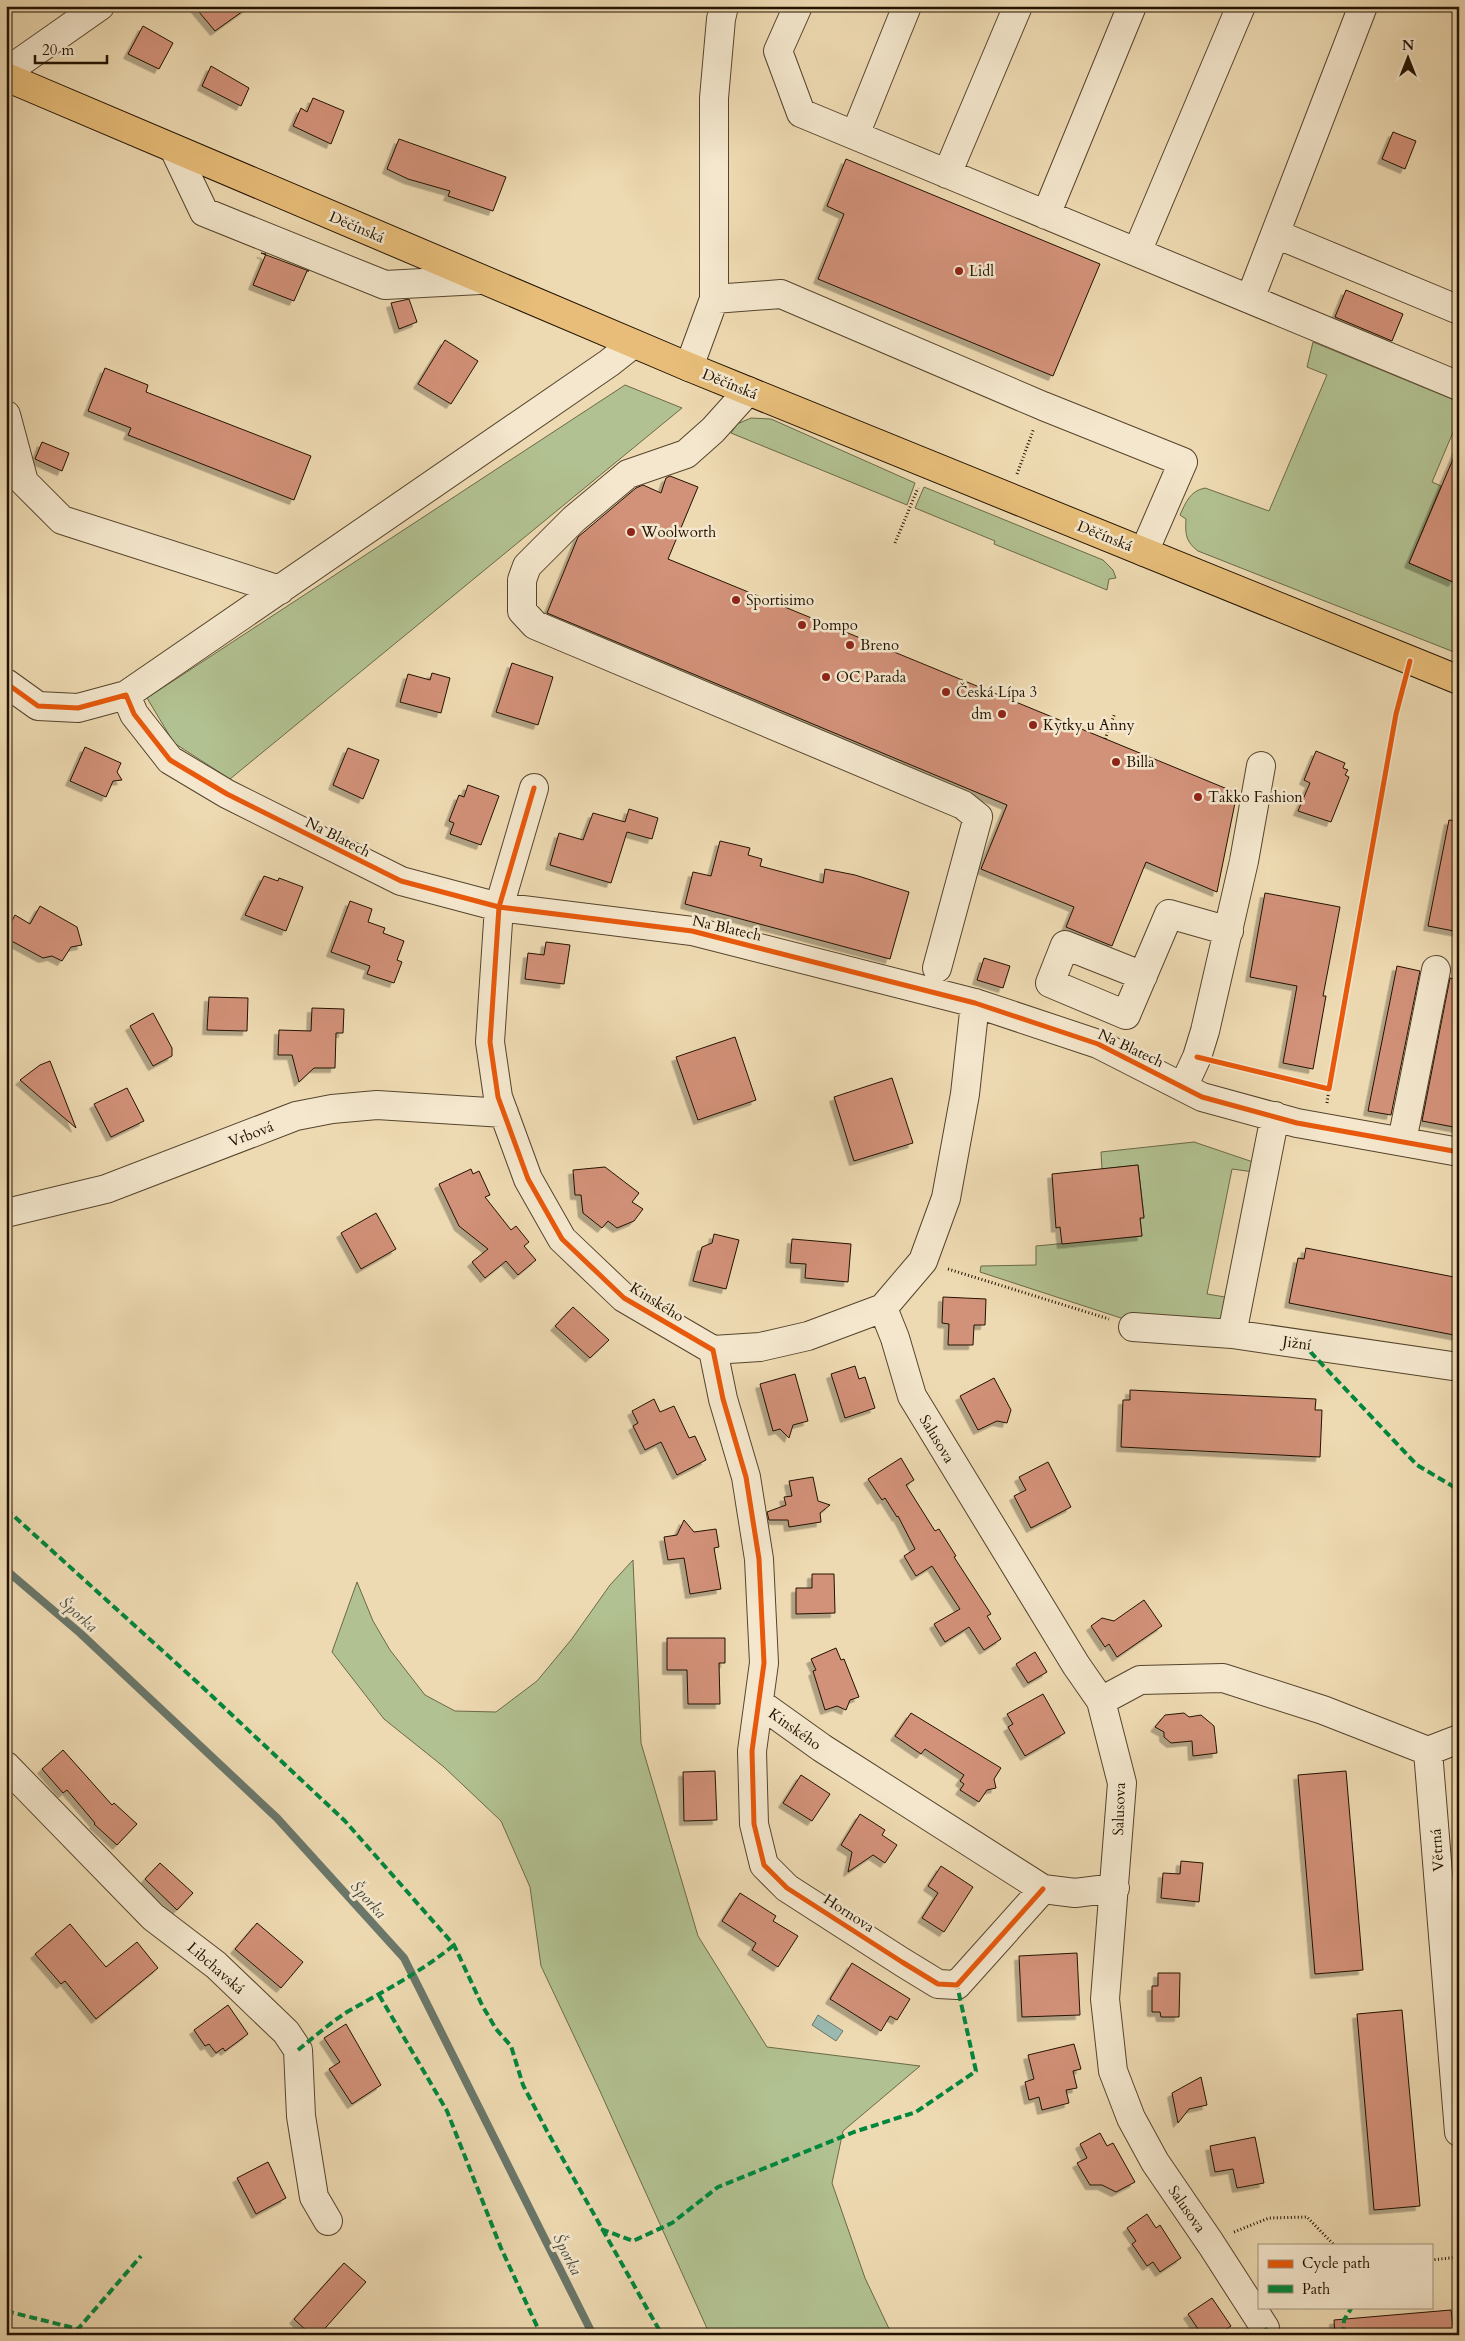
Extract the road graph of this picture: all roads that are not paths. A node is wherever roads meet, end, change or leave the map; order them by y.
1 (100, 6) edge
2 (724, 6) edge
3 (798, 6) edge
4 (907, 6) edge
5 (1018, 6) edge
6 (1132, 6) edge
7 (1241, 6) edge
8 (1363, 6) edge
9 (6, 72) edge
10 (6, 77) edge
11 (855, 135) junction
12 (174, 149) junction
13 (947, 174) junction
14 (1046, 215) junction
15 (1276, 234) junction
16 (1137, 252) junction
17 (480, 280) junction
18 (714, 299) junction
19 (1250, 299) junction
20 (1459, 310) edge
21 (633, 344) junction
22 (689, 367) junction
23 (1459, 386) edge
24 (748, 391) junction
25 (6, 415) edge
26 (1144, 552) junction
27 (280, 590) junction
28 (1459, 680) edge
29 (6, 683) edge
30 (130, 705) junction
31 (1261, 766) dead end
32 (534, 788) dead end
33 (499, 907) junction
34 (1229, 931) junction
35 (937, 968) dead end
36 (1436, 970) dead end
37 (1143, 976) dead end
38 (975, 1003) junction
39 (1183, 1087) junction
40 (504, 1113) junction
41 (1275, 1116) junction
42 (1402, 1141) junction
43 (1459, 1152) edge
44 (6, 1213) edge
45 (883, 1308) junction
46 (1134, 1327) road end
47 (1232, 1334) junction
48 (713, 1350) junction
49 (1459, 1367) edge
50 (1101, 1701) junction
51 (759, 1703) junction
52 (1459, 1739) edge
53 (1428, 1751) junction
54 (6, 1766) edge
55 (1043, 1888) junction
56 (1115, 1888) junction
57 (1459, 2132) edge
58 (328, 2221) dead end
59 (1265, 2328) dead end

1 - 9 street
2 - 18 street
3 - 11 street
4 - 11 street
5 - 13 street
6 - 14 street
7 - 16 street
8 - 15 street
10 - 12 main road, Děčínská
11 - 13 street
12 - 17 main road, Děčínská
12 - 17 street
13 - 14 street
14 - 16 street
15 - 19 street
15 - 20 street
16 - 19 street
17 - 21 main road, Děčínská
18 - 22 street
18 - 26 street
19 - 23 street
21 - 22 main road, Děčínská
21 - 27 street
22 - 24 main road, Děčínská
24 - 26 main road, Děčínská
24 - 35 street
25 - 27 street
26 - 28 main road, Děčínská
27 - 30 street
29 - 30 street
30 - 33 street, Na Blatech
31 - 34 street
32 - 33 street, Kinského
33 - 38 street, Na Blatech
33 - 40 street, Kinského
34 - 37 street
34 - 39 street
36 - 42 street
38 - 39 street, Na Blatech
38 - 45 street
39 - 41 street, Na Blatech
40 - 44 street, Vrbová
40 - 48 street, Kinského
41 - 42 street, Na Blatech
41 - 47 street
42 - 43 street, Na Blatech
45 - 48 street
45 - 50 street, Salusova
46 - 47 street, Jižní
47 - 49 street, Jižní
48 - 51 street, Kinského
50 - 53 street
50 - 56 street, Salusova
51 - 55 street, Kinského
51 - 55 street, Hornova
52 - 53 street
53 - 57 street, Větrná
54 - 58 street, Libchavská
55 - 56 street, Kinského
56 - 59 street, Salusova

